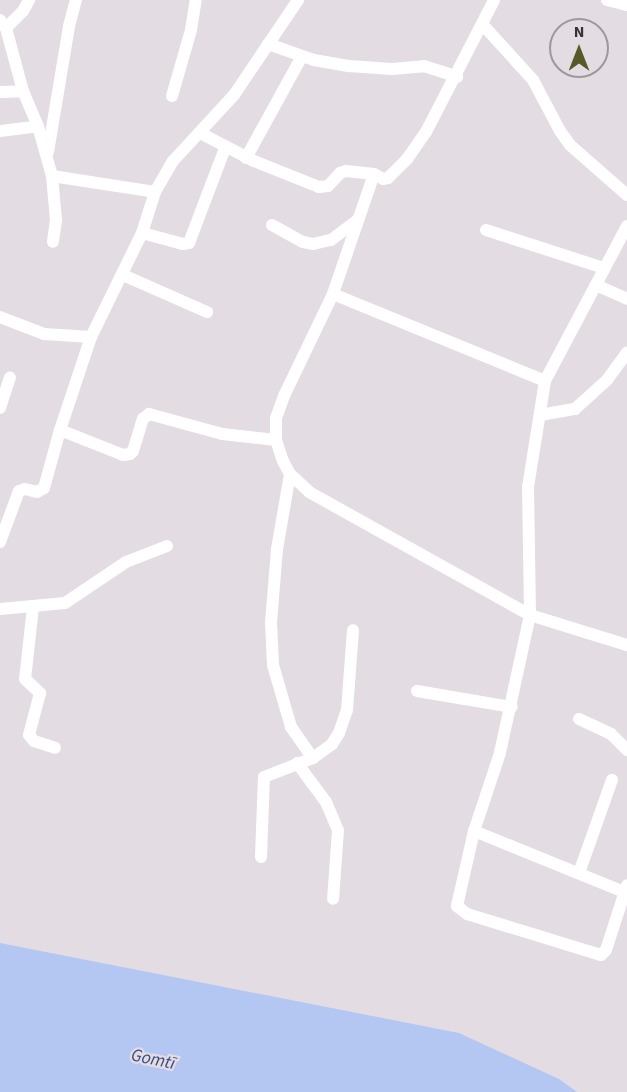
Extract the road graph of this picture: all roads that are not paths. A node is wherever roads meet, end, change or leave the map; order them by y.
1 (28, 0) edge
2 (76, 0) edge
3 (196, 0) edge
4 (298, 0) edge
5 (494, 0) edge
6 (607, 0) edge
7 (627, 5) edge
8 (3, 24) edge
9 (483, 25) junction
10 (268, 44) junction
11 (302, 56) junction
12 (457, 78) junction
13 (23, 91) junction
14 (0, 92) edge
15 (172, 96) dead end
16 (38, 126) junction
17 (0, 131) edge
18 (200, 133) junction
19 (225, 148) junction
20 (47, 156) junction
21 (246, 158) junction
22 (374, 174) junction
23 (52, 176) junction
24 (155, 192) junction
25 (627, 195) edge
26 (358, 220) junction
27 (272, 225) dead end
28 (627, 226) edge
29 (486, 230) dead end
30 (142, 233) junction
31 (53, 242) dead end
32 (604, 268) junction
33 (123, 275) junction
34 (596, 285) junction
35 (333, 294) junction
36 (627, 299) edge
37 (207, 312) dead end
38 (0, 317) edge
39 (91, 338) junction
40 (627, 352) edge
41 (9, 378) dead end
42 (545, 381) junction
43 (0, 408) edge
44 (540, 415) junction
45 (60, 430) junction
46 (276, 440) junction
47 (290, 474) junction
48 (1, 534) edge
49 (166, 546) dead end
50 (33, 608) junction
51 (0, 609) edge
52 (530, 615) junction
53 (353, 630) dead end
54 (627, 645) edge
55 (417, 691) dead end
56 (512, 706) junction
57 (579, 719) dead end
58 (55, 748) dead end
59 (627, 750) edge
60 (313, 758) junction
61 (297, 764) junction
62 (612, 780) dead end
63 (474, 831) junction
64 (261, 857) dead end
65 (579, 873) junction
66 (626, 889) edge
67 (333, 898) dead end

1 - 8 street
2 - 20 street
3 - 15 street
4 - 10 street
5 - 9 street
6 - 7 street
8 - 13 street
9 - 12 street
9 - 25 street
10 - 11 street
10 - 18 street
11 - 12 street
11 - 21 street
12 - 22 street
13 - 14 street
13 - 16 street
16 - 17 street
16 - 20 street
18 - 19 street
18 - 24 street
19 - 21 street
19 - 30 street
20 - 23 street
21 - 22 street
22 - 26 street
23 - 24 street
23 - 31 street
24 - 30 street
26 - 27 street
26 - 35 street
28 - 32 street
29 - 32 street
30 - 33 street
32 - 34 street
33 - 37 street
33 - 39 street
34 - 36 street
34 - 42 street
35 - 42 street
35 - 46 street
38 - 39 street
39 - 45 street
40 - 44 street
41 - 43 street
42 - 44 street
44 - 52 street
45 - 46 street
45 - 48 street
46 - 47 street
47 - 52 street
47 - 60 street
49 - 50 street
50 - 51 street
50 - 58 street
52 - 54 street
52 - 56 street
53 - 60 street
55 - 56 street
56 - 63 street
57 - 59 street
60 - 61 street
61 - 64 street
61 - 67 street
62 - 65 street
63 - 65 street
63 - 66 street
65 - 66 street

